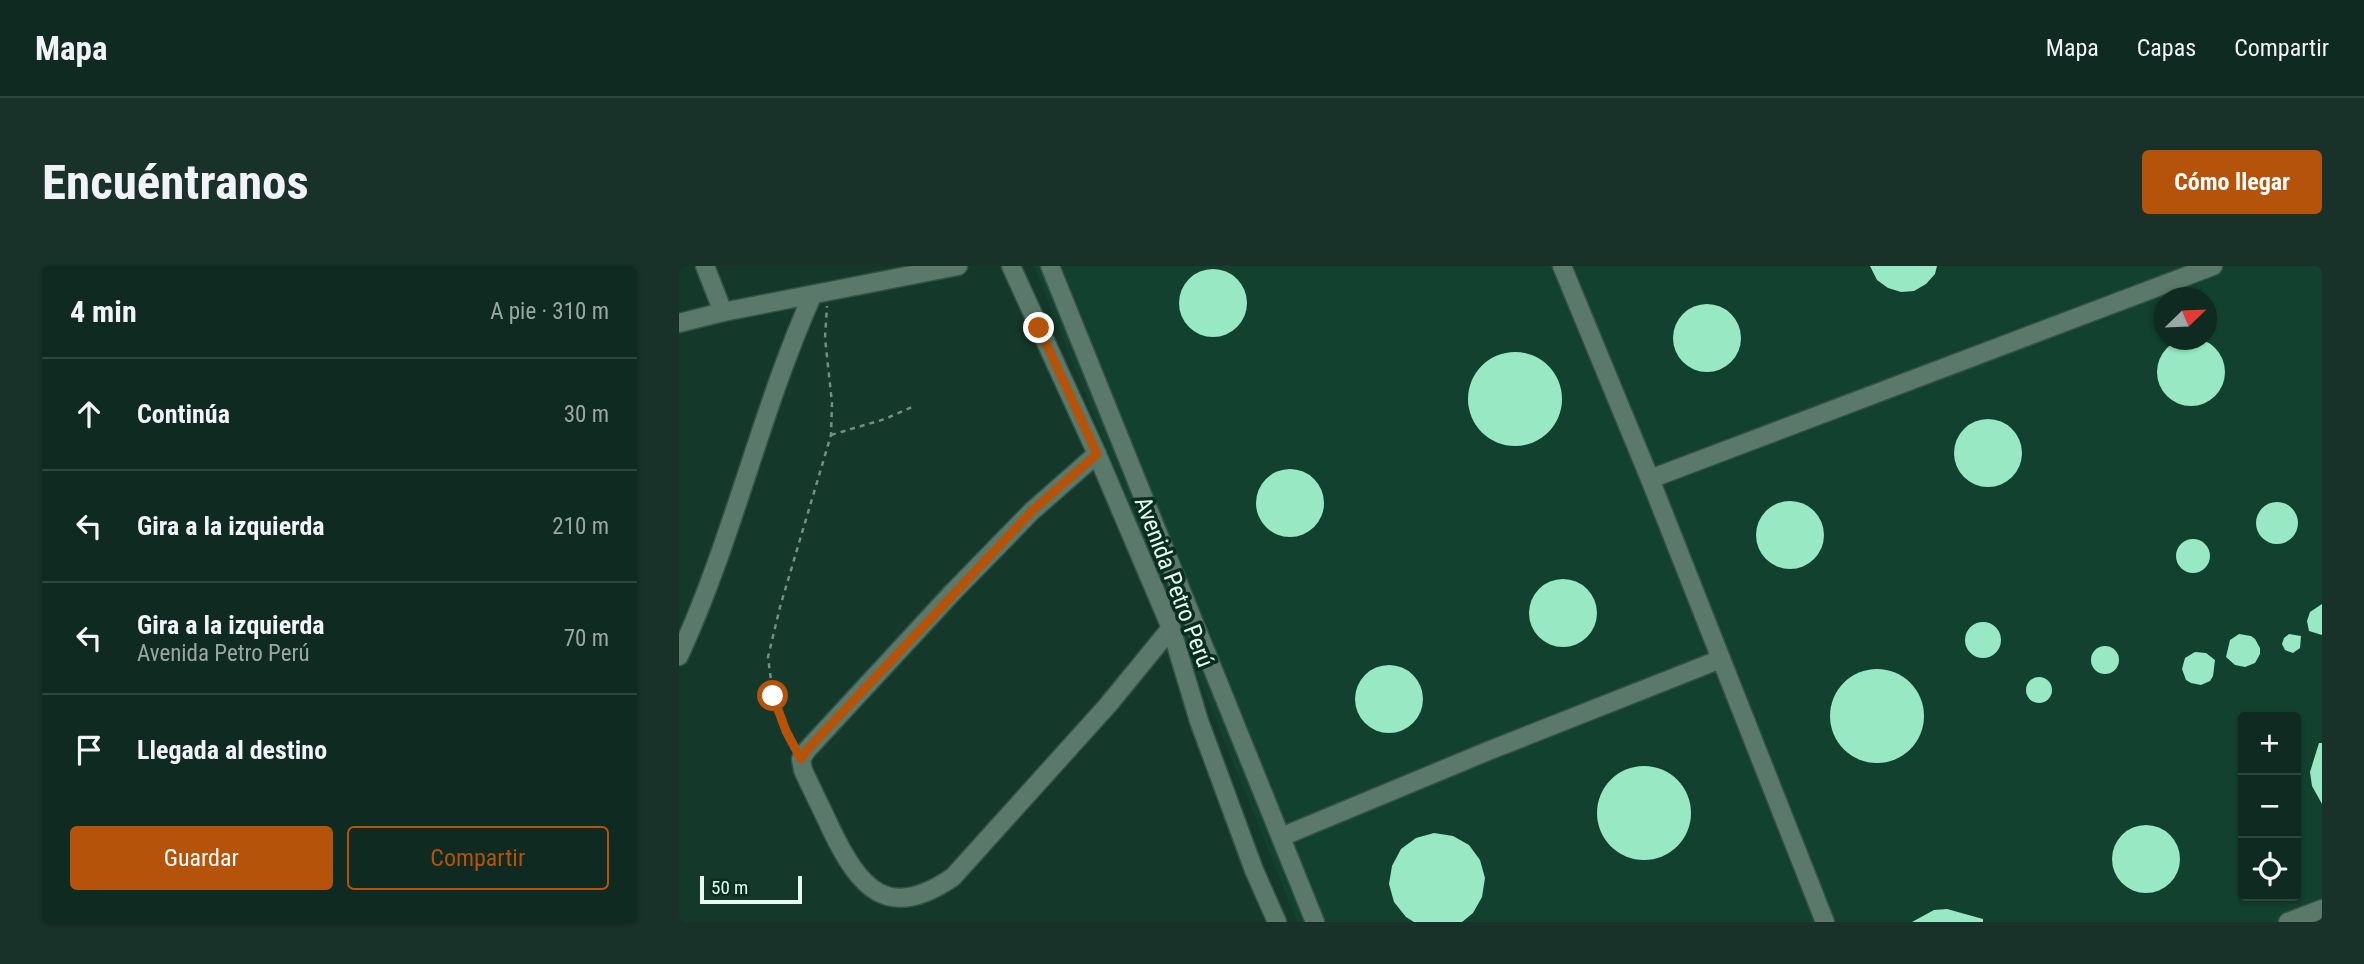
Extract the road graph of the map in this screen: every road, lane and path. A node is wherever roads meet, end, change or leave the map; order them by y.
1 (705, 266) edge
2 (955, 266) edge
3 (1011, 266) edge
4 (1050, 266) edge
5 (1562, 266) edge
6 (2213, 266) edge
7 (820, 295) junction
8 (723, 312) junction
9 (679, 323) edge
10 (914, 406) dead end
11 (831, 435) junction
12 (1097, 454) junction
13 (1650, 479) junction
14 (1171, 628) junction
15 (679, 656) edge
16 (1721, 659) junction
17 (801, 759) junction
18 (1281, 837) junction
19 (2322, 909) edge
20 (1277, 922) edge
21 (1315, 922) edge
22 (1825, 922) edge
23 (2288, 922) edge

1 - 8 street
2 - 7 street
3 - 12 street, Avenida Petro Perú
4 - 18 street
5 - 13 street
6 - 13 street
7 - 8 street
7 - 11 path
7 - 15 street
8 - 9 street
10 - 11 path
11 - 17 path
12 - 14 street, Avenida Petro Perú
12 - 17 street
13 - 16 street
14 - 17 street
14 - 20 street, Avenida Petro Perú
16 - 18 street
16 - 22 street
18 - 21 street
19 - 23 street

